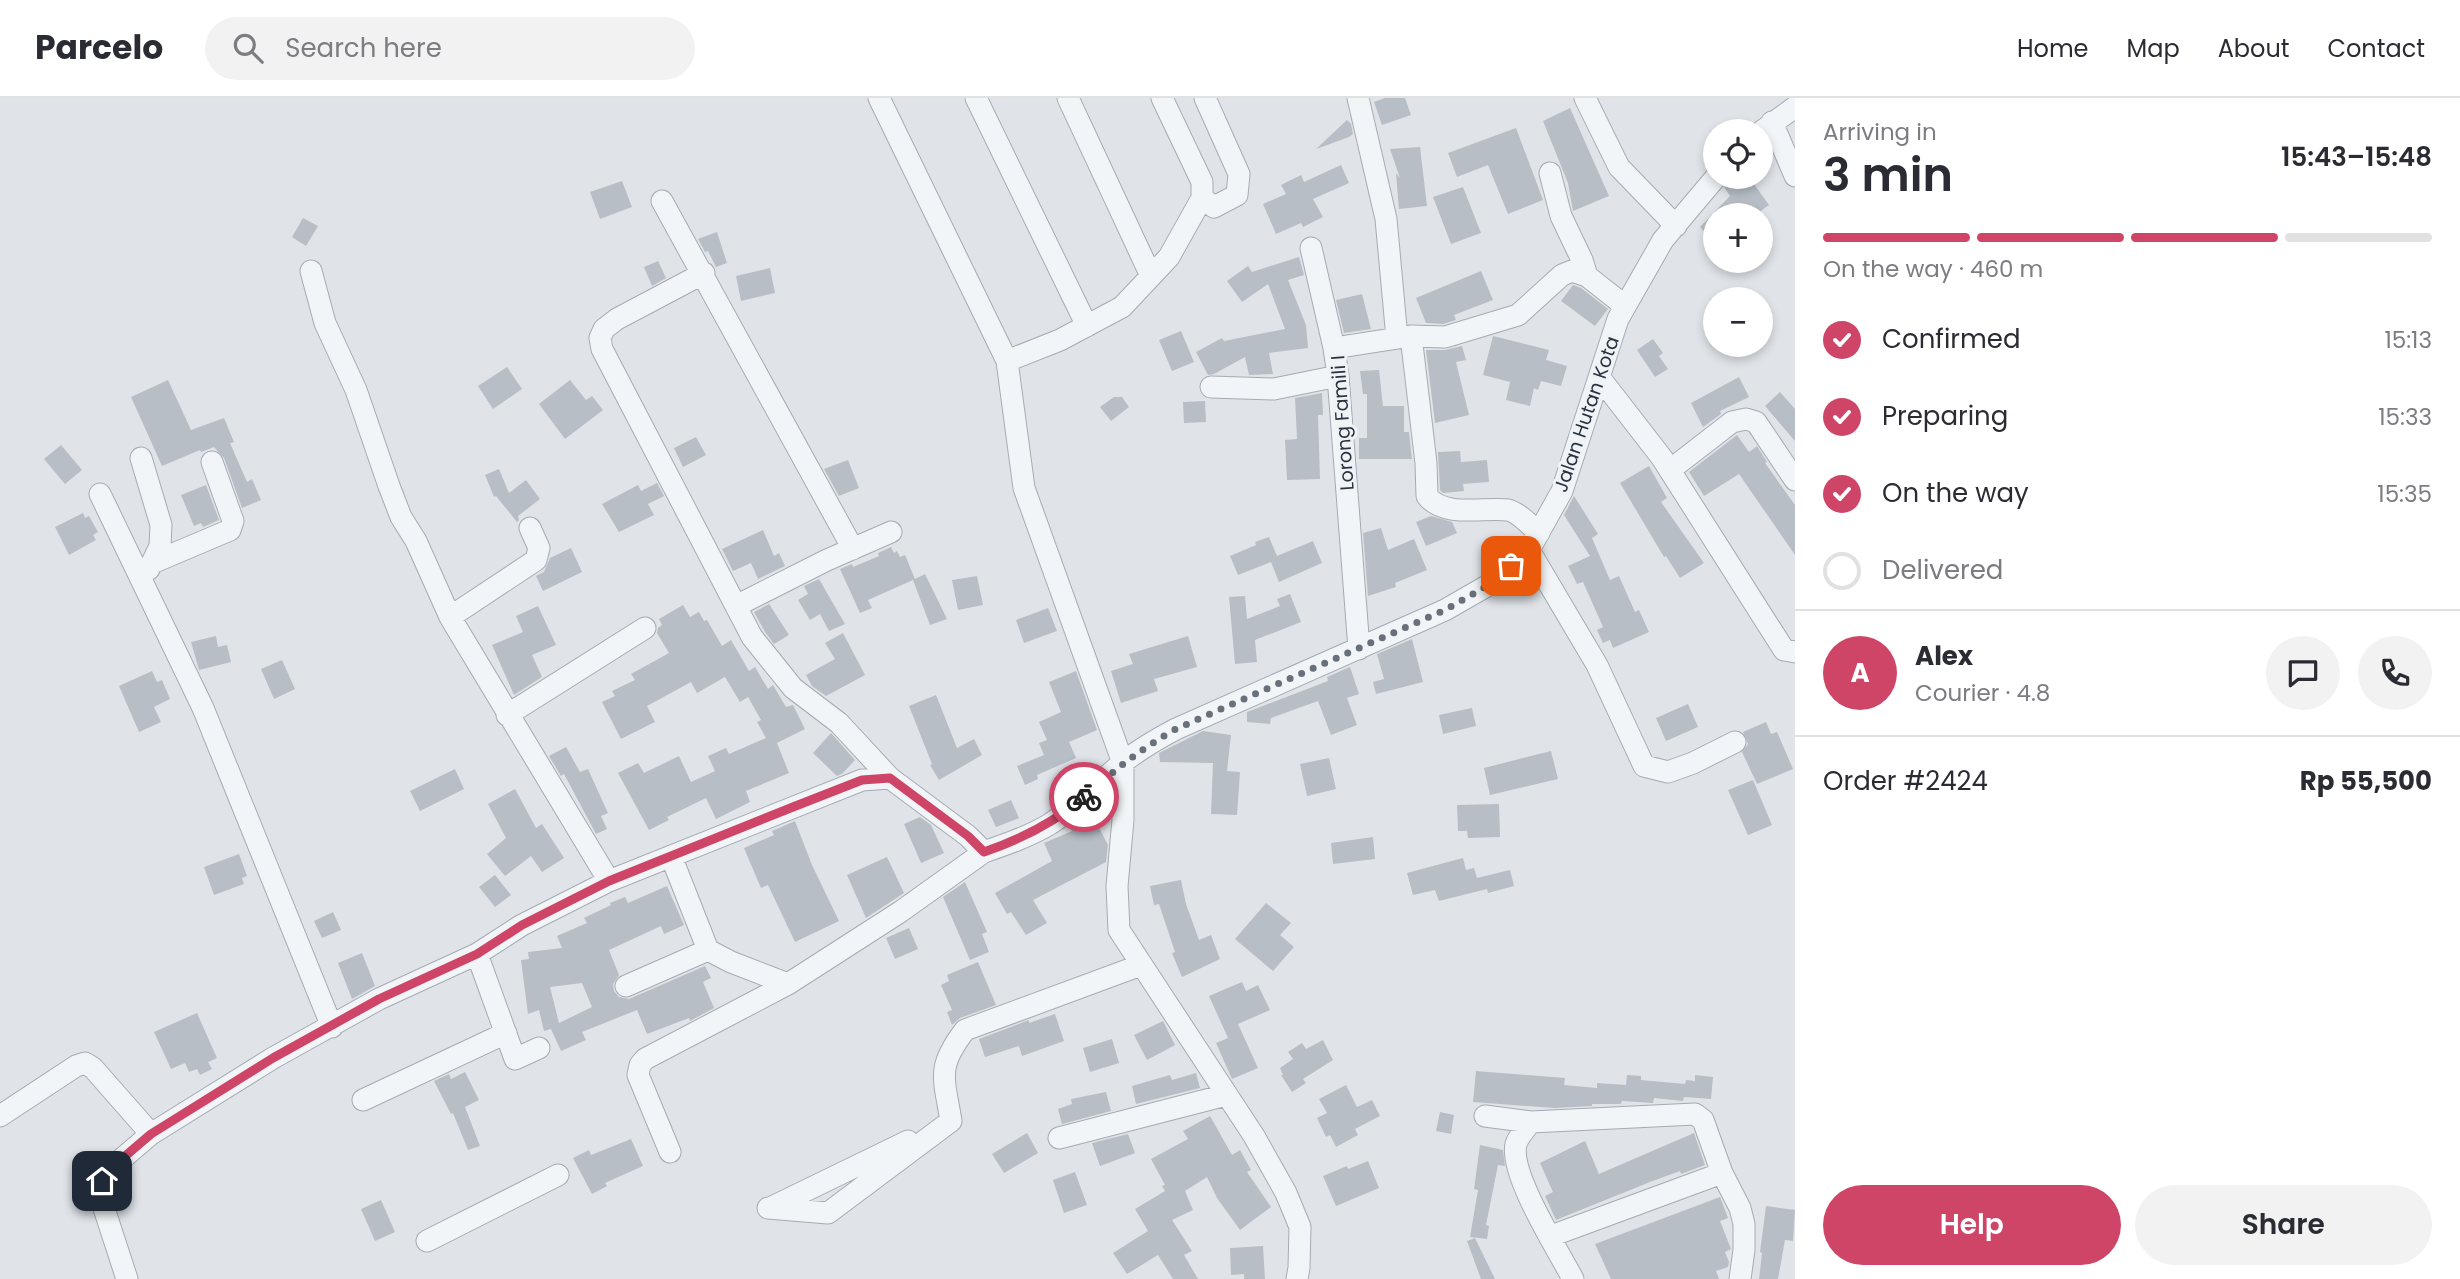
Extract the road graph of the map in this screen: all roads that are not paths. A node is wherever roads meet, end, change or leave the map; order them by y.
1 (879, 98) edge
2 (976, 98) edge
3 (1068, 98) edge
4 (1162, 98) edge
5 (1205, 98) edge
6 (1358, 98) edge
7 (1584, 98) edge
8 (1795, 107) edge
9 (1773, 122) edge
10 (1773, 139) edge
11 (1550, 173) dead end
12 (1795, 176) edge
13 (1706, 189) edge
14 (1202, 198) junction
15 (662, 201) dead end
16 (1676, 226) junction
17 (1311, 248) dead end
18 (311, 271) dead end
19 (704, 273) junction
20 (1151, 276) junction
21 (1587, 276) junction
22 (1625, 306) junction
23 (1087, 326) junction
24 (1404, 337) junction
25 (1334, 348) junction
26 (1007, 361) junction
27 (1338, 376) junction
28 (1600, 379) junction
29 (1211, 387) dead end
30 (141, 458) dead end
31 (212, 462) dead end
32 (1670, 470) junction
33 (1795, 480) edge
34 (100, 494) dead end
35 (530, 528) dead end
36 (891, 532) dead end
37 (1534, 542) junction
38 (853, 549) junction
39 (152, 563) junction
40 (144, 583) junction
41 (736, 606) junction
42 (450, 617) junction
43 (645, 628) dead end
44 (1359, 649) junction
45 (1795, 652) edge
46 (508, 715) junction
47 (1735, 742) dead end
48 (1123, 762) junction
49 (890, 778) junction
50 (984, 852) junction
51 (671, 856) junction
52 (609, 881) junction
53 (708, 950) junction
54 (477, 954) junction
55 (1141, 965) junction
56 (788, 984) junction
57 (626, 986) dead end
58 (332, 1027) junction
59 (506, 1033) junction
60 (539, 1048) dead end
61 (1226, 1095) junction
62 (363, 1100) dead end
63 (0, 1116) edge
64 (1485, 1116) dead end
65 (951, 1121) junction
66 (1531, 1122) junction
67 (151, 1134) junction
68 (1059, 1138) dead end
69 (670, 1152) dead end
70 (1722, 1173) junction
71 (558, 1175) dead end
72 (1551, 1236) junction
73 (427, 1241) dead end
74 (127, 1279) edge
75 (1297, 1279) edge
76 (1573, 1279) edge
77 (1740, 1279) edge

1 - 26 street
2 - 23 street
3 - 20 street
4 - 14 street
5 - 14 street
6 - 24 street
7 - 16 street
8 - 9 street
10 - 12 street
11 - 21 street
13 - 16 street, Jalan Hutan Kota
14 - 20 street
15 - 19 street
16 - 22 street, Jalan Hutan Kota
17 - 25 street
18 - 42 street
19 - 38 street
19 - 41 street
20 - 23 street
21 - 22 street
21 - 24 street, Lorong Famili I
22 - 28 street, Jalan Hutan Kota
23 - 26 street
24 - 25 street, Lorong Famili I
24 - 37 street
25 - 27 street, Lorong Famili I
26 - 48 street
27 - 29 street
27 - 44 street, Lorong Famili I
28 - 32 street
28 - 37 street, Jalan Hutan Kota
30 - 39 street
31 - 39 street
32 - 33 street
32 - 45 street
34 - 40 street
35 - 42 street
36 - 38 street
37 - 44 street, Jalan Hutan Kota
37 - 47 street
38 - 41 street
39 - 40 street
40 - 58 street
41 - 49 street
42 - 46 street
43 - 46 street
44 - 48 street, Jalan Hutan Kota
46 - 52 street
48 - 50 street, Jalan Hutan Kota
48 - 55 street
49 - 50 street
49 - 51 street
50 - 56 street, Jalan Hutan Kota
51 - 52 street
51 - 53 street
52 - 54 street
53 - 56 street
53 - 57 street
54 - 58 street
54 - 59 street
55 - 61 street
55 - 65 street
56 - 69 street, Jalan Hutan Kota
58 - 67 street
59 - 60 street
59 - 62 street
61 - 68 street
61 - 75 street
63 - 67 street
64 - 66 street
65 - 65 street
66 - 70 street
66 - 72 street
67 - 74 street
70 - 72 street
70 - 77 street
71 - 73 street
72 - 76 street

